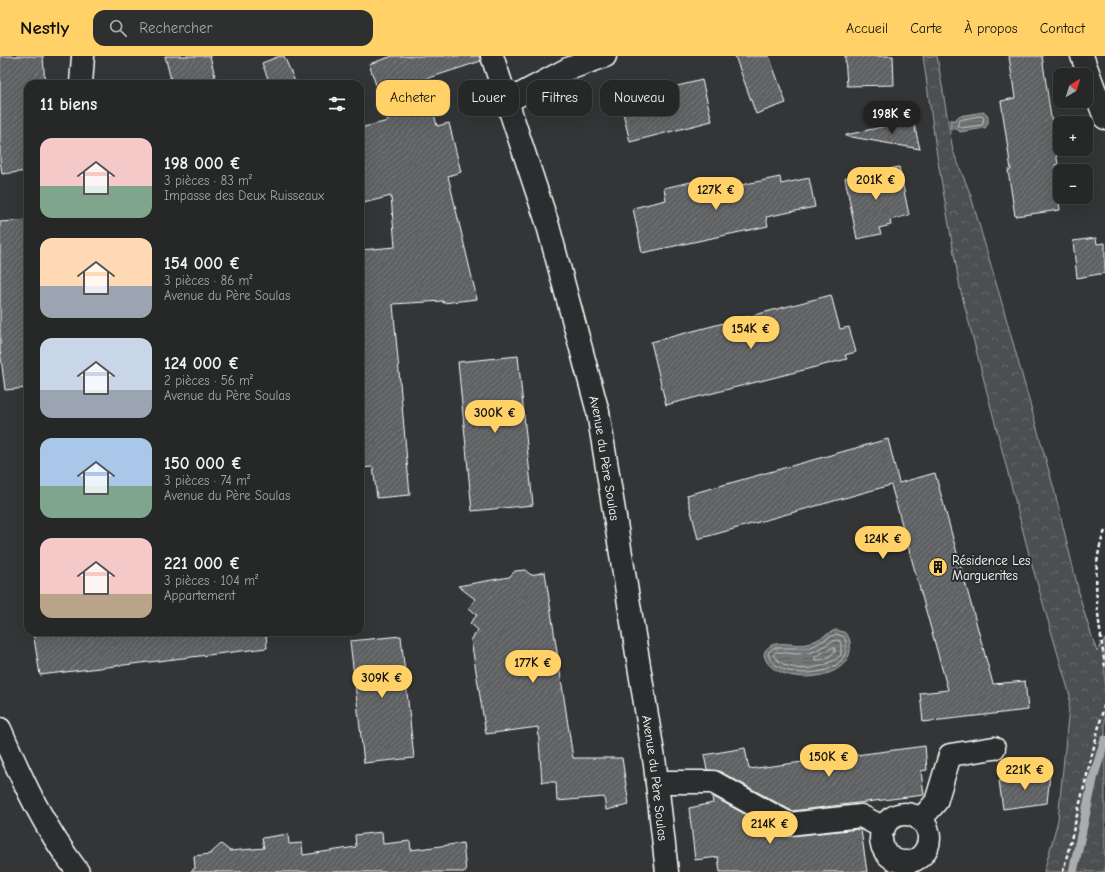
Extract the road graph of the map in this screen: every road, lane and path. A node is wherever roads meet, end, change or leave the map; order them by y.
1 (83, 56) edge
2 (492, 56) edge
3 (605, 56) edge
4 (1082, 56) edge
5 (565, 63) edge
6 (81, 80) edge
7 (501, 80) edge
8 (519, 94) edge
9 (513, 116) edge
10 (1105, 118) edge
11 (1105, 531) edge
12 (1105, 667) edge
13 (1105, 702) edge
14 (0, 729) edge
15 (994, 748) dead end
16 (657, 782) junction
17 (920, 820) junction
18 (884, 828) junction
19 (78, 872) edge
20 (666, 872) edge
21 (1063, 872) edge

1 - 6 main road
2 - 7 main road, Avenue du Père Soulas
3 - 5 main road
4 - 10 main road
5 - 8 main road
9 - 16 main road, Avenue du Père Soulas
11 - 12 path
13 - 21 path
14 - 19 main road
15 - 17 main road
16 - 18 main road
16 - 20 main road, Avenue du Père Soulas
17 - 18 main road
17 - 18 main road

